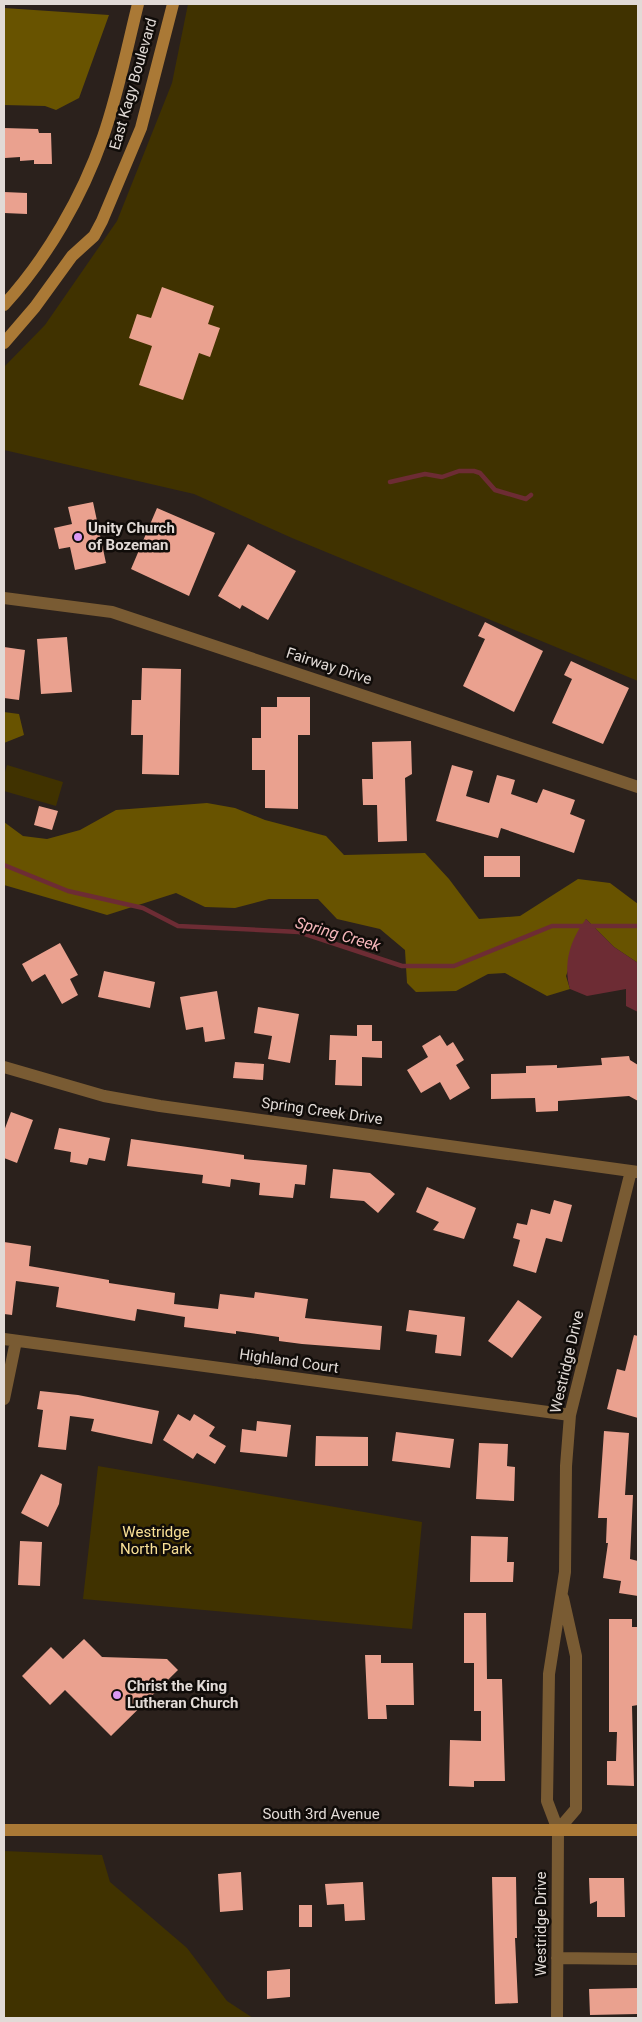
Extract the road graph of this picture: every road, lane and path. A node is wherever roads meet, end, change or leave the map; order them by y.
1 (138, 4) edge
2 (173, 4) edge
3 (4, 305) edge
4 (4, 344) edge
5 (4, 598) edge
6 (638, 786) edge
7 (4, 1067) edge
8 (635, 1171) edge
9 (10, 1340) edge
10 (4, 1400) edge
11 (570, 1416) junction
12 (562, 1595) junction
13 (4, 1830) edge
14 (558, 1830) junction
15 (638, 1830) edge
16 (557, 1958) junction
17 (638, 1959) edge
18 (557, 2018) edge

1 - 3 main road, East Kagy Boulevard
2 - 4 main road, East Kagy Boulevard
5 - 6 street, Fairway Drive
7 - 8 street, Spring Creek Drive
8 - 11 street, Westridge Drive
9 - 10 street
9 - 11 street, Highland Court
11 - 12 street, Westridge Drive
12 - 14 street, Westridge Drive
12 - 14 street, Westridge Drive
13 - 14 main road, South 3rd Avenue
14 - 15 main road, South 3rd Avenue
14 - 16 street, Westridge Drive
16 - 17 street
16 - 18 street, Westridge Drive

